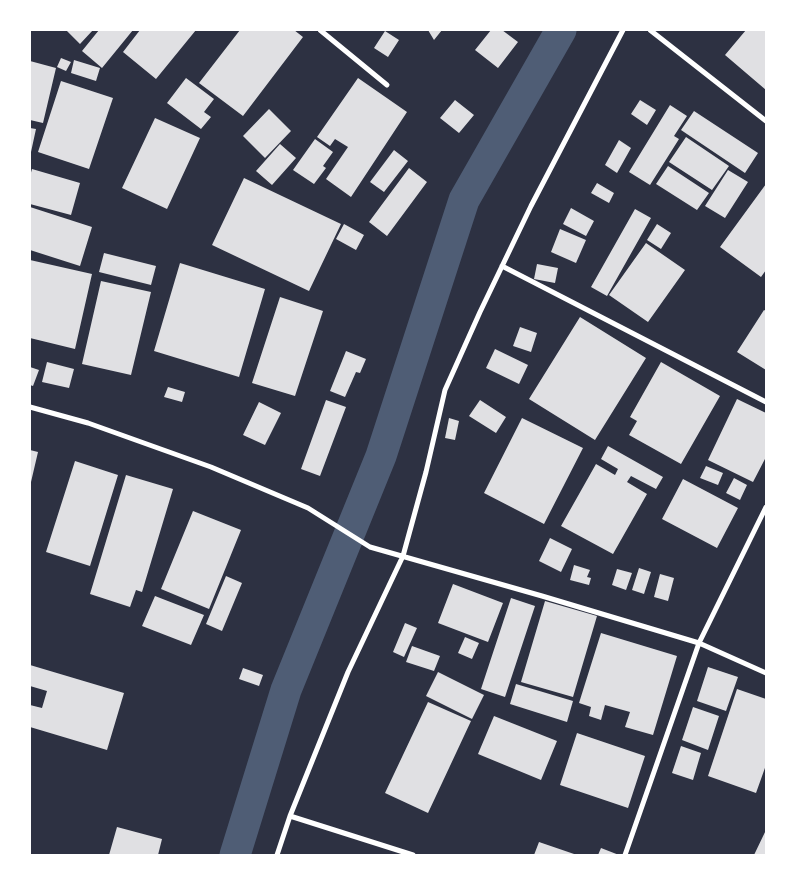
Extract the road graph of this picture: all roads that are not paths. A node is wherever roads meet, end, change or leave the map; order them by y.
1 (320, 30) edge
2 (623, 30) edge
3 (650, 30) edge
4 (387, 85) dead end
5 (766, 121) edge
6 (502, 266) junction
7 (766, 402) edge
8 (30, 406) edge
9 (766, 507) edge
10 (403, 556) junction
11 (699, 643) junction
12 (766, 673) edge
13 (290, 816) junction
14 (277, 855) edge
15 (413, 855) edge
16 (625, 855) edge

1 - 4 street
2 - 6 street
3 - 5 street
6 - 7 street
6 - 10 street
8 - 10 street
9 - 11 street
10 - 11 street
10 - 13 street
11 - 12 street
11 - 16 street
13 - 14 street
13 - 15 street

